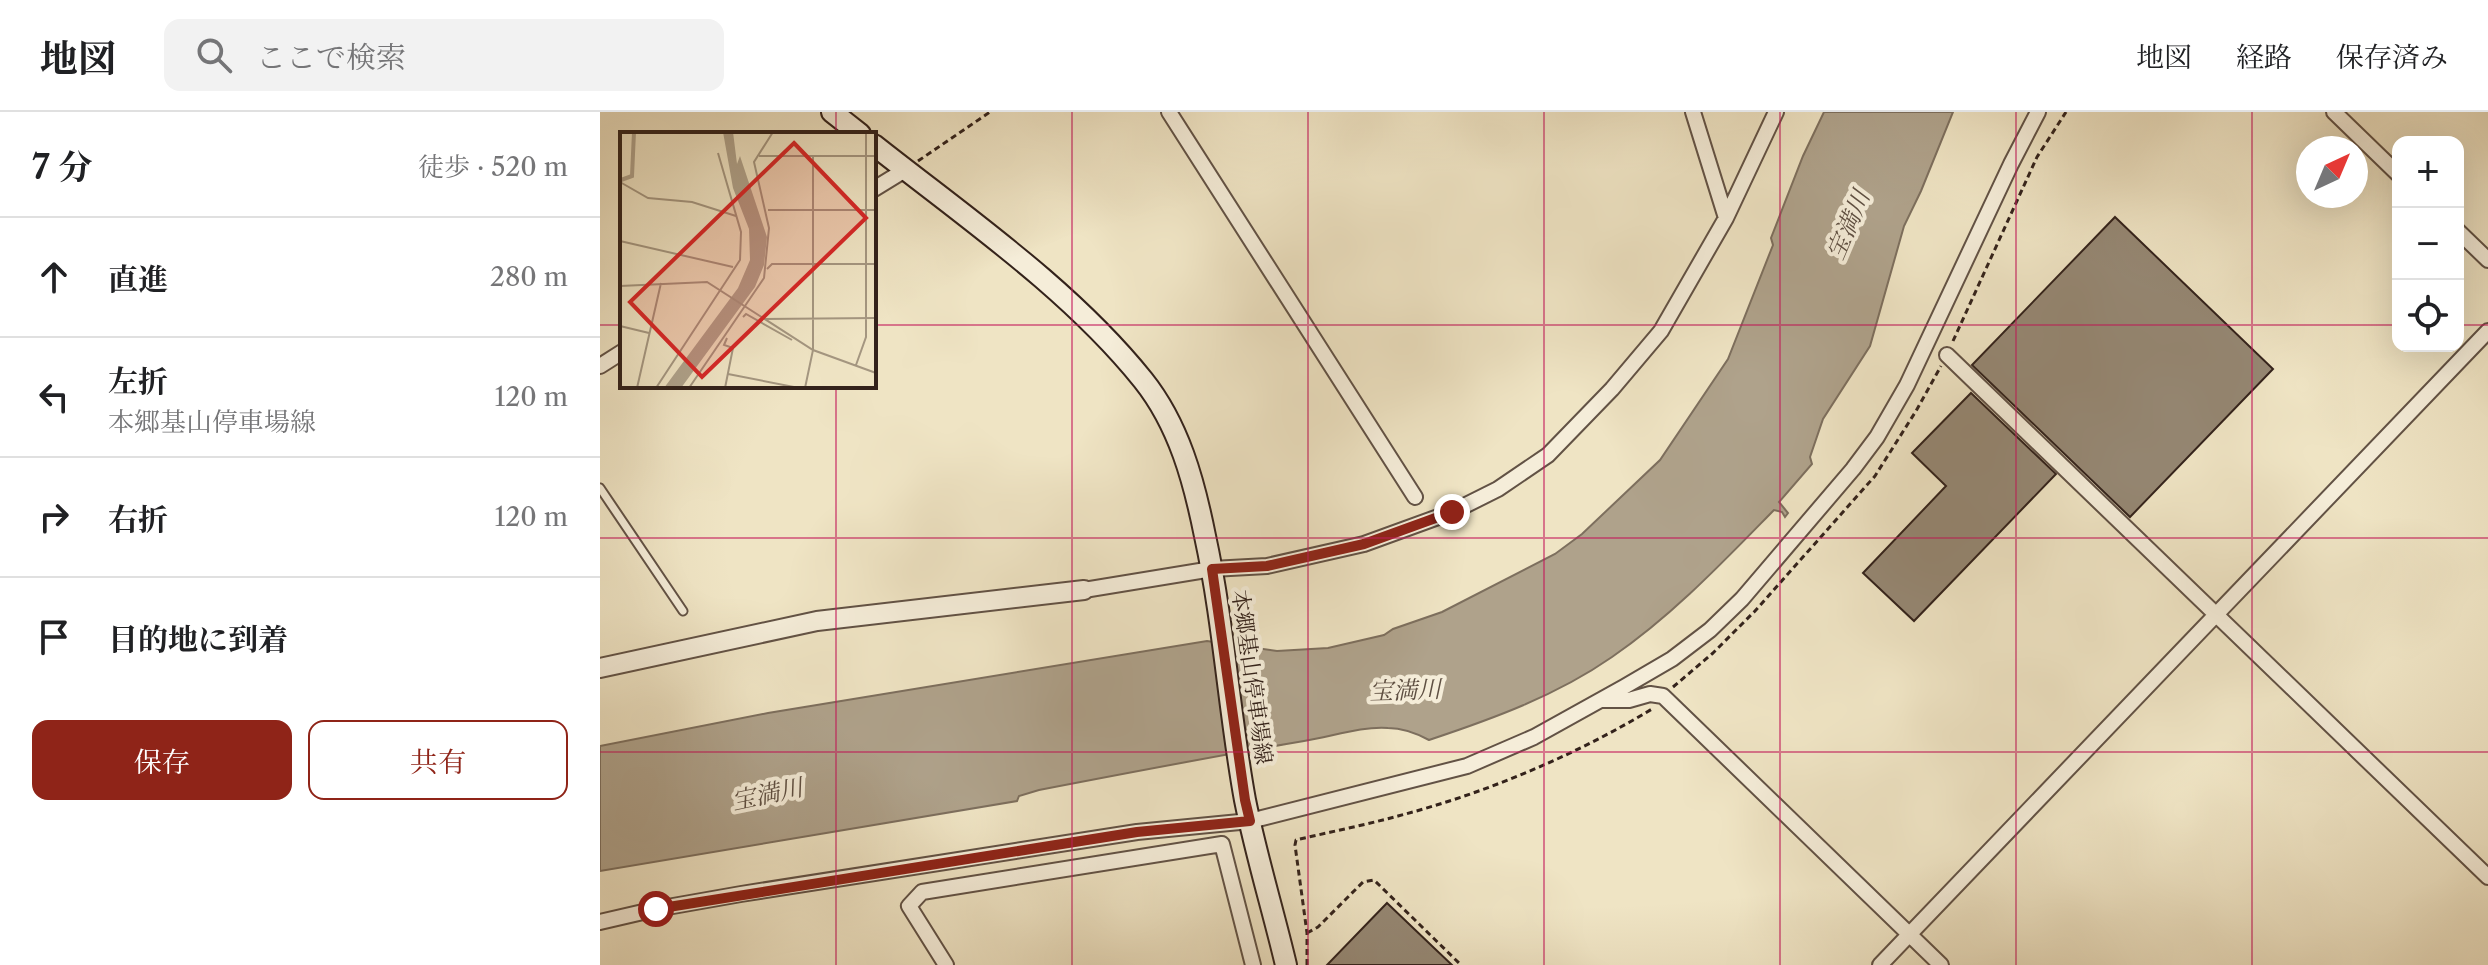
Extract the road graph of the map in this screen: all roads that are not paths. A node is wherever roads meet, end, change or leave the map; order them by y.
1 (832, 112) edge
2 (1169, 112) edge
3 (1693, 112) edge
4 (1776, 112) edge
5 (2038, 112) edge
6 (2334, 112) edge
7 (857, 132) edge
8 (876, 147) edge
9 (2392, 168) edge
10 (905, 170) junction
11 (876, 188) edge
12 (1726, 218) junction
13 (2464, 237) edge
14 (2488, 260) edge
15 (2488, 331) edge
16 (620, 353) edge
17 (1947, 355) road end
18 (600, 366) edge
19 (600, 488) edge
20 (1415, 497) dead end
21 (1213, 573) junction
22 (1084, 590) joint
23 (683, 611) dead end
24 (2217, 616) junction
25 (600, 668) edge
26 (1599, 700) junction
27 (1250, 821) junction
28 (2488, 877) edge
29 (600, 922) edge
30 (1909, 934) junction
31 (946, 965) edge
32 (1253, 965) edge
33 (1286, 965) edge
34 (1880, 965) edge
35 (1941, 965) edge

1 - 7 main road
2 - 20 street
3 - 12 street
4 - 12 street
5 - 26 street
6 - 9 street
8 - 10 main road, 本郷基山停車場線
10 - 11 street
10 - 21 main road, 本郷基山停車場線
12 - 21 street
13 - 14 street
15 - 24 street
16 - 18 street
17 - 24 street
19 - 23 lane
21 - 22 street
21 - 27 main road, 本郷基山停車場線
22 - 25 street
24 - 28 street
24 - 30 street
26 - 27 street
26 - 30 street
27 - 29 street
27 - 33 main road, 本郷基山停車場線
30 - 34 street
30 - 35 street
31 - 32 street

